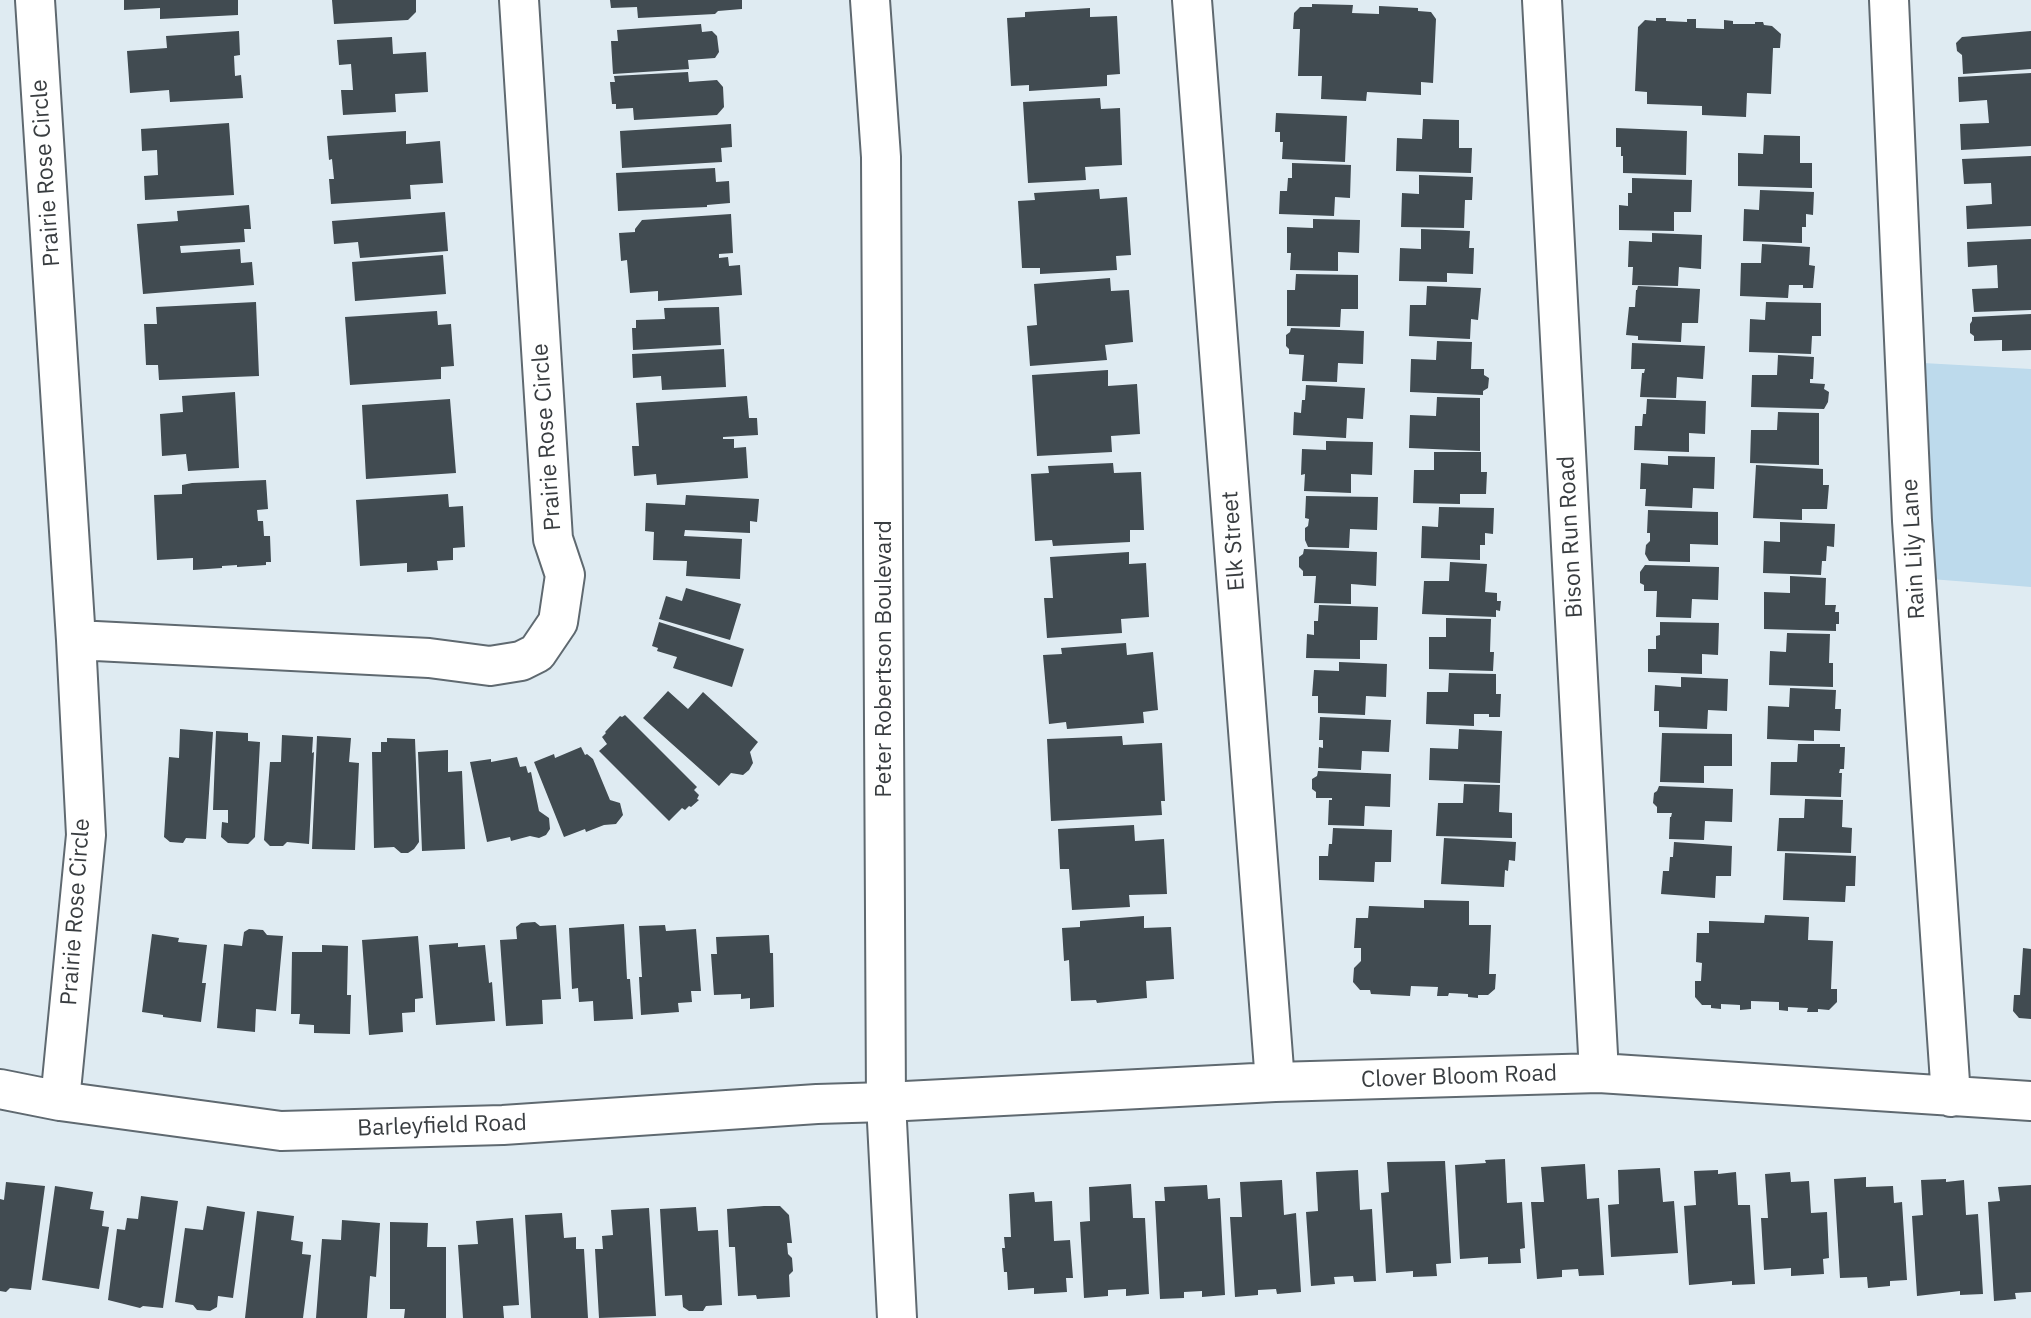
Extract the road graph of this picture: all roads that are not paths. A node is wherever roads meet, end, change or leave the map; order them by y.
1 (35, 0) edge
2 (519, 0) edge
3 (870, 0) edge
4 (1192, 0) edge
5 (1542, 0) edge
6 (1889, 0) edge
7 (76, 640) junction
8 (1599, 1073) junction
9 (1275, 1082) junction
10 (0, 1089) edge
11 (1951, 1097) junction
12 (60, 1101) junction
13 (2031, 1101) edge
14 (886, 1102) junction
15 (897, 1318) edge

1 - 7 street, Prairie Rose Circle
2 - 7 street, Prairie Rose Circle
3 - 14 street, Peter Robertson Boulevard
4 - 9 street, Elk Street
5 - 8 street, Bison Run Road
6 - 11 street, Rain Lily Lane
7 - 12 street, Prairie Rose Circle
8 - 9 street, Clover Bloom Road
8 - 11 street, Clover Bloom Road
9 - 14 street, Clover Bloom Road
10 - 12 street, Barleyfield Road
11 - 13 street, Clover Bloom Road
12 - 14 street, Barleyfield Road
14 - 15 street, Peter Robertson Boulevard

